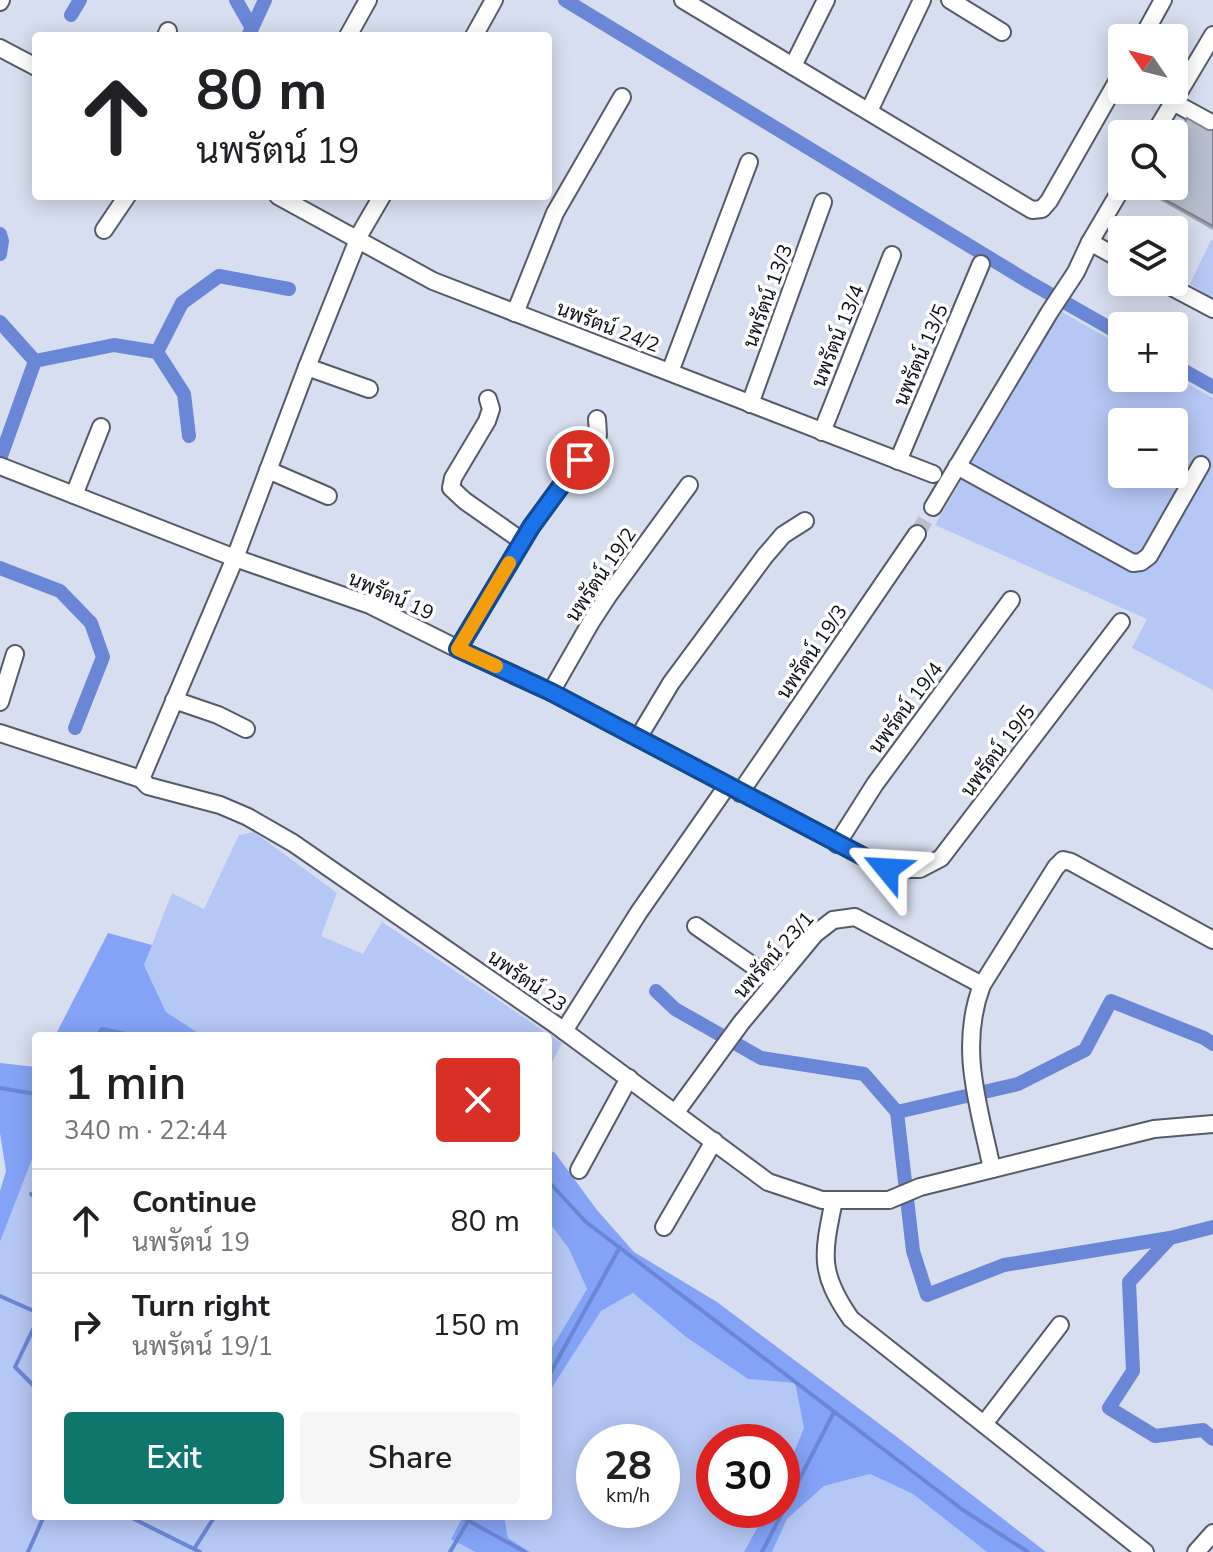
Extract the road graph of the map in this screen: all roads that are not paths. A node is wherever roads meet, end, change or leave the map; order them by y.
1 (368, 0) edge
2 (494, 0) edge
3 (683, 0) edge
4 (826, 0) edge
5 (922, 0) edge
6 (950, 0) edge
7 (1163, 0) edge
8 (1150, 24) edge
9 (350, 32) edge
10 (476, 32) edge
11 (1002, 32) dead end
12 (1213, 35) edge
13 (0, 48) edge
14 (32, 65) edge
15 (793, 66) junction
16 (1188, 77) edge
17 (622, 97) dead end
18 (1108, 98) edge
19 (1177, 104) edge
20 (869, 111) junction
21 (1213, 124) edge
22 (749, 162) dead end
23 (124, 200) edge
24 (285, 200) edge
25 (380, 200) edge
26 (1115, 200) edge
27 (823, 202) dead end
28 (104, 230) dead end
29 (358, 240) junction
30 (1090, 242) junction
31 (1108, 252) edge
32 (892, 255) dead end
33 (981, 264) dead end
34 (1188, 296) edge
35 (1213, 309) edge
36 (515, 313) junction
37 (307, 367) junction
38 (670, 372) junction
39 (369, 389) dead end
40 (488, 399) dead end
41 (750, 404) junction
42 (597, 419) dead end
43 (101, 427) dead end
44 (822, 432) junction
45 (898, 461) junction
46 (1201, 465) dead end
47 (957, 466) junction
48 (5, 467) edge
49 (268, 470) junction
50 (933, 474) dead end
51 (689, 485) dead end
52 (74, 495) junction
53 (328, 496) dead end
54 (933, 507) tunnel mouth
55 (805, 521) dead end
56 (917, 534) tunnel mouth
57 (522, 541) junction
58 (235, 558) junction
59 (1011, 600) dead end
60 (1121, 622) dead end
61 (458, 649) junction
62 (15, 654) dead end
63 (551, 692) junction
64 (174, 700) junction
65 (0, 702) edge
66 (246, 729) dead end
67 (0, 733) edge
68 (638, 738) junction
69 (141, 779) junction
70 (734, 789) junction
71 (837, 844) junction
72 (887, 869) joint
73 (696, 926) dead end
74 (1213, 940) edge
75 (775, 981) junction
76 (982, 985) junction
77 (564, 1031) junction
78 (629, 1078) junction
79 (676, 1112) junction
80 (1209, 1123) edge
81 (714, 1141) junction
82 (992, 1169) junction
83 (579, 1170) dead end
84 (834, 1200) junction
85 (664, 1227) dead end
86 (1060, 1325) dead end
87 (984, 1424) junction
88 (1213, 1533) edge
89 (1145, 1552) edge
90 (1196, 1552) edge

1 - 9 street
2 - 10 street
3 - 15 street
4 - 15 street
5 - 20 street
6 - 11 street
7 - 8 street
12 - 16 street
13 - 14 street
15 - 20 street
17 - 36 street
18 - 20 street
19 - 21 street
22 - 38 street
23 - 28 street
24 - 29 street, นพรัตน์ 24/2
25 - 29 street
26 - 30 street
27 - 41 street, นพรัตน์ 13/3
29 - 36 street, นพรัตน์ 24/2
29 - 37 street
30 - 31 street
30 - 47 street
32 - 44 street, นพรัตน์ 13/4
33 - 45 street, นพรัตน์ 13/5
34 - 35 street
36 - 38 street, นพรัตน์ 24/2
37 - 39 street
37 - 49 street
38 - 41 street, นพรัตน์ 24/2
40 - 57 street
41 - 44 street, นพรัตน์ 24/2
42 - 57 street
43 - 52 street
44 - 45 street, นพรัตน์ 24/2
45 - 50 street, นพรัตน์ 24/2
46 - 47 street
47 - 54 street
48 - 52 street, นพรัตน์ 19
49 - 53 street
49 - 58 street
51 - 63 street, นพรัตน์ 19/2
52 - 58 street, นพรัตน์ 19
55 - 68 street
56 - 70 street, นพรัตน์ 19/3
57 - 61 street
58 - 61 street, นพรัตน์ 19
58 - 64 street
59 - 71 street, นพรัตน์ 19/4
60 - 72 street, นพรัตน์ 19/5
61 - 63 street, นพรัตน์ 19
62 - 65 street
63 - 68 street, นพรัตน์ 19
64 - 66 street
64 - 69 street
67 - 69 street, นพรัตน์ 23
68 - 70 street, นพรัตน์ 19
69 - 77 street, นพรัตน์ 23
70 - 71 street, นพรัตน์ 19
70 - 77 street, นพรัตน์ 19/3
71 - 72 street, นพรัตน์ 19
73 - 75 street
74 - 76 street
75 - 76 street, นพรัตน์ 23/1
75 - 79 street, นพรัตน์ 23/1
76 - 82 street
77 - 78 street, นพรัตน์ 23
78 - 79 street, นพรัตน์ 23
78 - 83 street
79 - 81 street, นพรัตน์ 23
80 - 82 street
81 - 84 street, นพรัตน์ 23
81 - 85 street
82 - 84 street, นพรัตน์ 23
84 - 87 street
86 - 87 street
87 - 89 street
88 - 90 street

